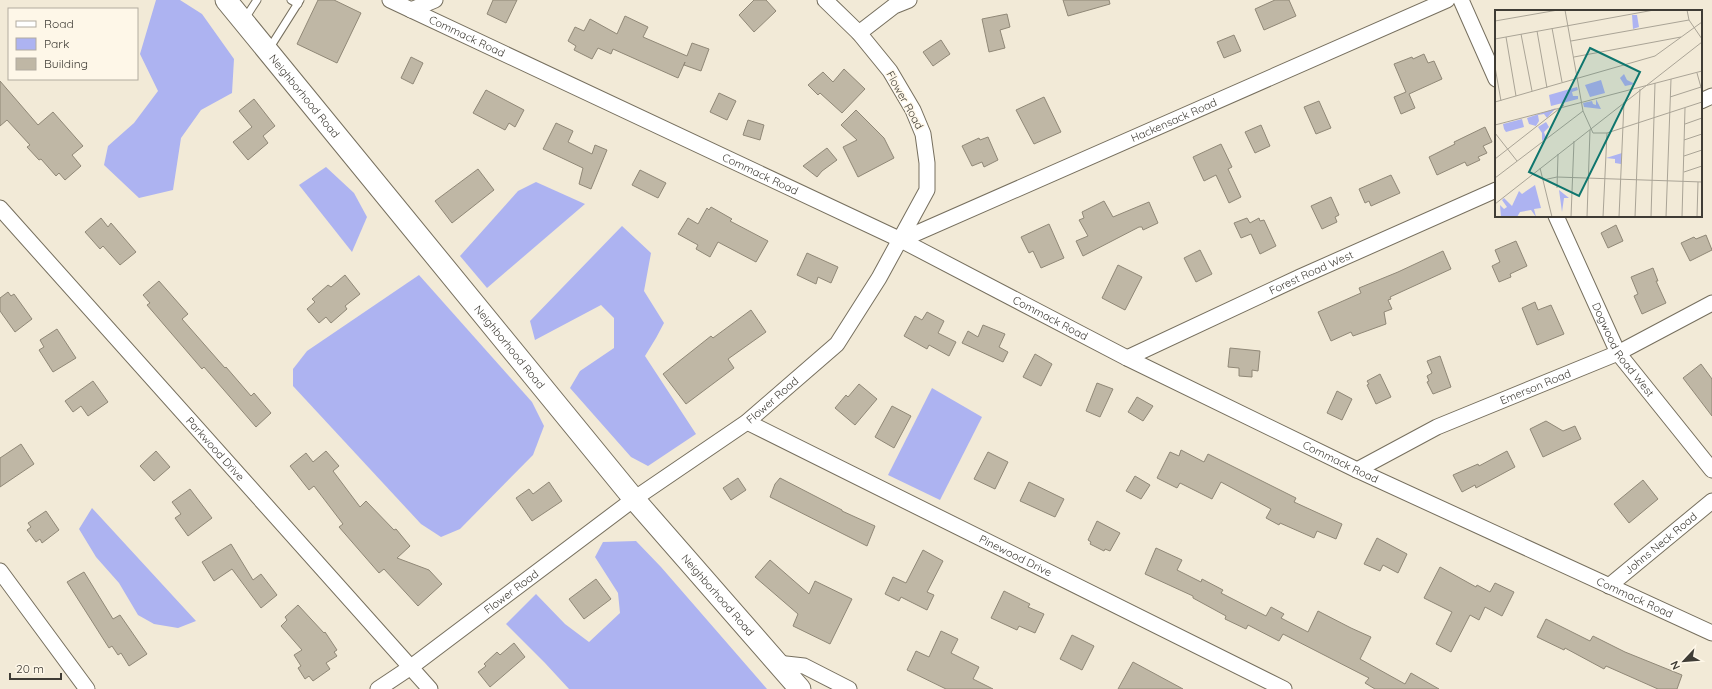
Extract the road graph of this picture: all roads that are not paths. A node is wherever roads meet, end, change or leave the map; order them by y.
1 (226, 0) edge
2 (257, 0) edge
3 (291, 0) edge
4 (390, 0) edge
5 (435, 0) edge
6 (825, 0) edge
7 (909, 0) edge
8 (1447, 0) edge
9 (1461, 0) edge
10 (299, 2) edge
11 (411, 10) junction
12 (243, 21) junction
13 (859, 33) junction
14 (268, 51) junction
15 (1495, 77) edge
16 (1712, 96) edge
17 (1702, 100) edge
18 (1495, 190) edge
19 (0, 208) edge
20 (1556, 217) edge
21 (901, 240) junction
22 (1712, 303) edge
23 (1618, 353) junction
24 (1127, 358) junction
25 (747, 422) junction
26 (1357, 470) junction
27 (1712, 470) edge
28 (634, 499) junction
29 (1712, 501) edge
30 (0, 571) edge
31 (1610, 586) junction
32 (1712, 633) edge
33 (778, 663) junction
34 (410, 667) junction
35 (87, 689) edge
36 (378, 689) edge
37 (430, 689) edge
38 (800, 689) edge
39 (848, 689) edge
40 (1284, 689) edge

1 - 12 main road, Neighborhood Road
2 - 12 lane
3 - 10 lane
4 - 11 street, Commack Road
5 - 11 street
6 - 13 street, Flower Road
7 - 13 street
8 - 21 street, Hackensack Road
9 - 15 street
10 - 14 lane
11 - 21 street, Commack Road
12 - 14 main road, Neighborhood Road
13 - 21 street, Flower Road
14 - 28 main road, Neighborhood Road
16 - 17 street
18 - 24 street, Forest Road West
19 - 34 street, Parkwood Drive
20 - 23 street, Dogwood Road West
21 - 24 street, Commack Road
21 - 25 street, Flower Road
22 - 23 street, Emerson Road
23 - 26 street, Emerson Road
23 - 27 street, Dogwood Road West
24 - 26 street, Commack Road
25 - 28 street, Flower Road
25 - 40 street, Pinewood Drive
26 - 31 street, Commack Road
28 - 33 main road, Neighborhood Road
28 - 34 street, Flower Road
29 - 31 street, Johns Neck Road
30 - 35 street
31 - 32 street, Commack Road
33 - 38 main road, Neighborhood Road
33 - 39 street
34 - 36 street, Flower Road
34 - 37 street, Parkwood Drive

